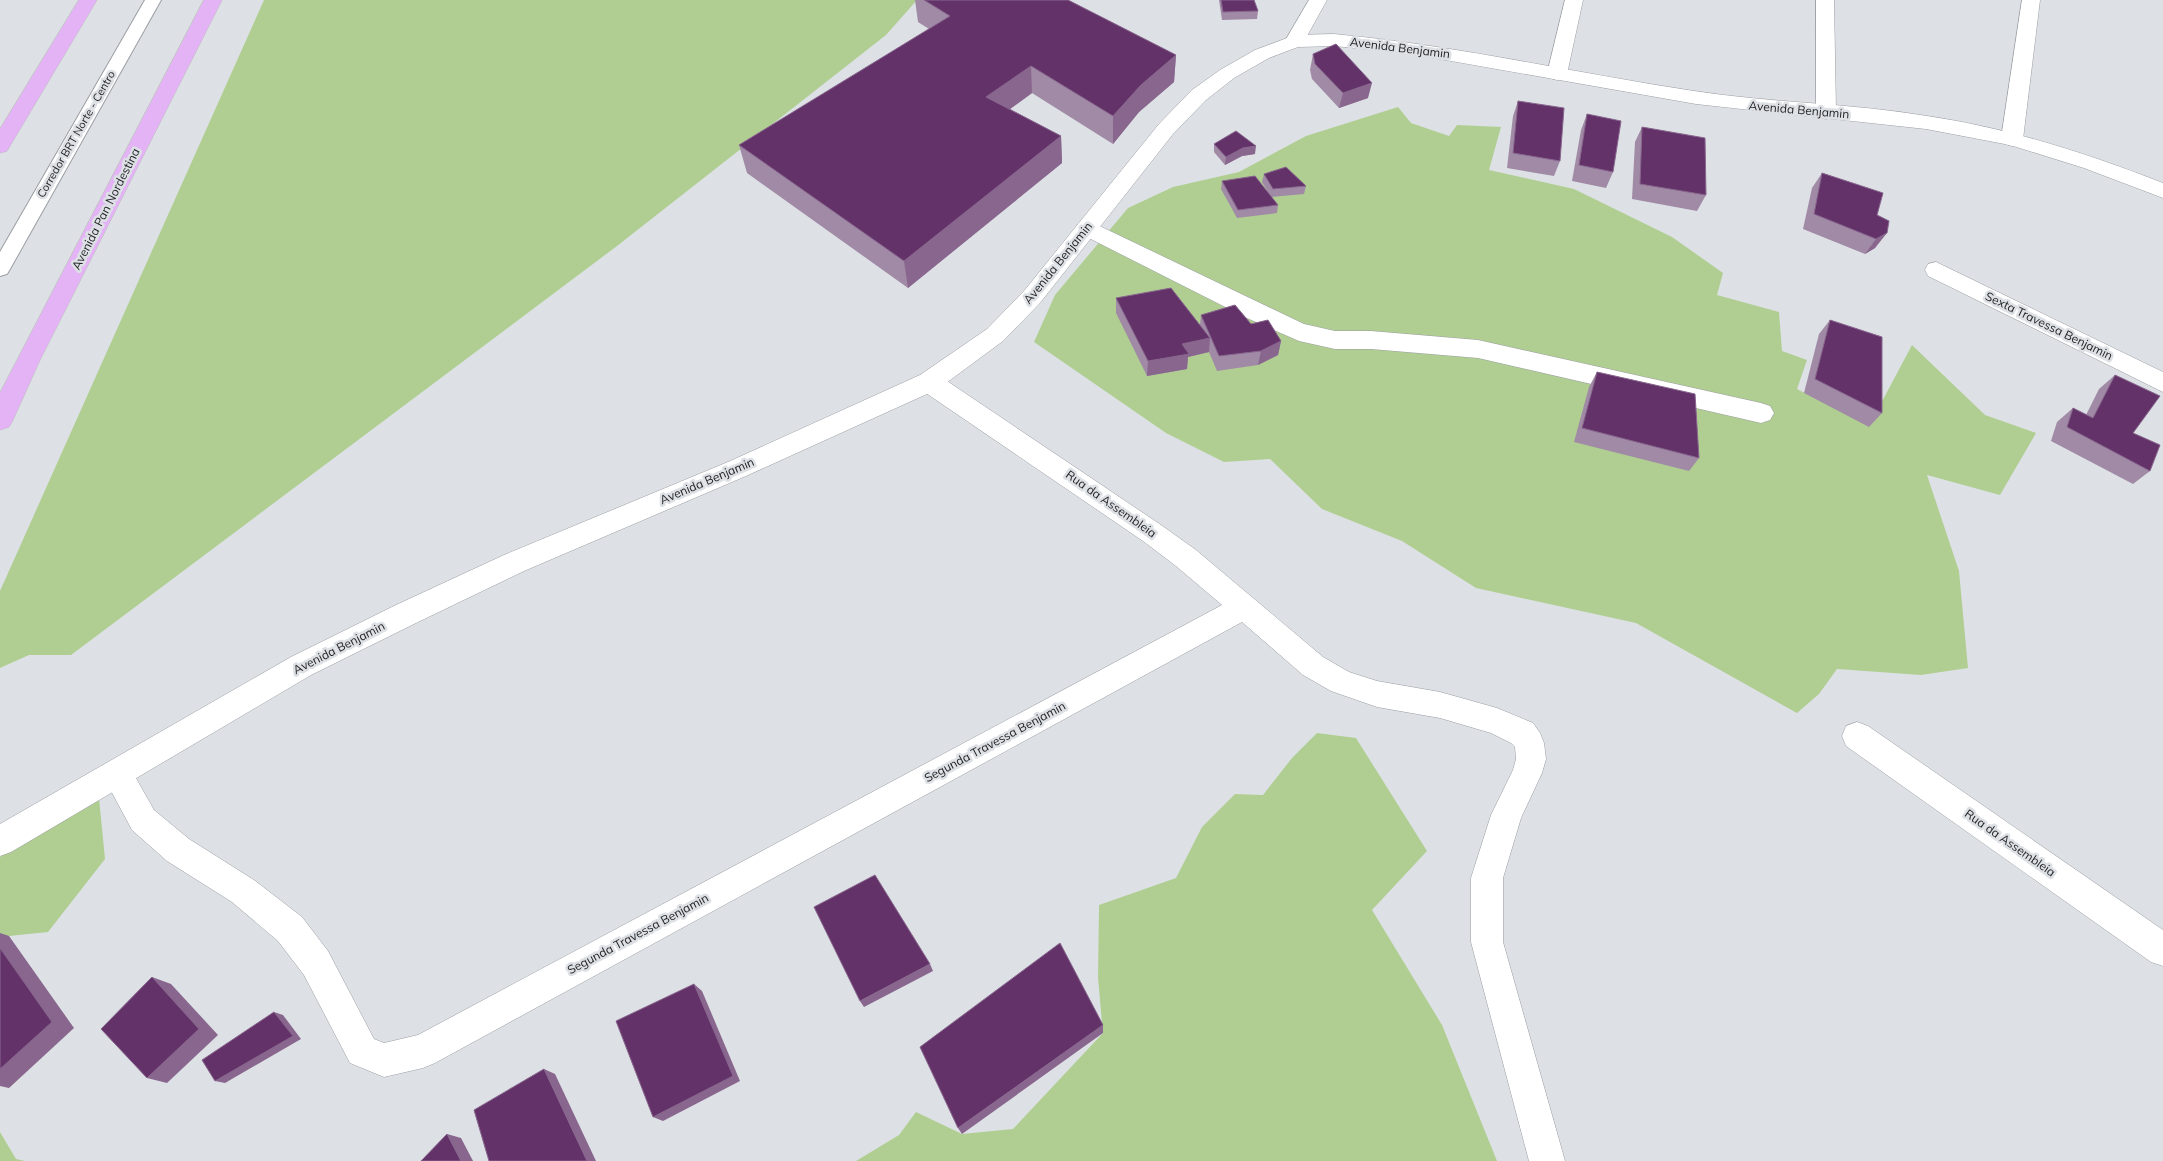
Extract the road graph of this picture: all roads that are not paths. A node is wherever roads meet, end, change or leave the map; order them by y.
1 (88, 0) edge
2 (153, 0) edge
3 (213, 0) edge
4 (1318, 0) edge
5 (1574, 0) edge
6 (1825, 0) edge
7 (2031, 0) edge
8 (1295, 41) junction
9 (1557, 74) junction
10 (1826, 112) junction
11 (2012, 139) junction
12 (0, 146) edge
13 (2163, 191) edge
14 (1087, 228) junction
15 (0, 269) edge
16 (1936, 270) dead end
17 (929, 382) junction
18 (2163, 383) edge
19 (1761, 413) dead end
20 (0, 420) edge
21 (1243, 608) junction
22 (1857, 736) dead end
23 (117, 774) junction
24 (0, 841) edge
25 (2163, 950) edge
26 (1547, 1161) edge

1 - 12 highway
2 - 15 lane, Corredor BRT Norte - Centro
3 - 20 highway, Avenida Pan Nordestina
4 - 8 street
5 - 9 street
6 - 10 street
7 - 11 street
8 - 9 street, Avenida Benjamin
8 - 14 street, Avenida Benjamin
9 - 10 street, Avenida Benjamin
10 - 11 street, Avenida Benjamin
11 - 13 street, Avenida Benjamin
14 - 17 street, Avenida Benjamin
14 - 19 street
16 - 18 street, Sexta Travessa Benjamin
17 - 21 street, Rua da Assembleia
17 - 23 street, Avenida Benjamin
21 - 23 street, Segunda Travessa Benjamin
21 - 26 street, Rua da Assembleia
22 - 25 street, Rua da Assembleia
23 - 24 street, Avenida Benjamin

